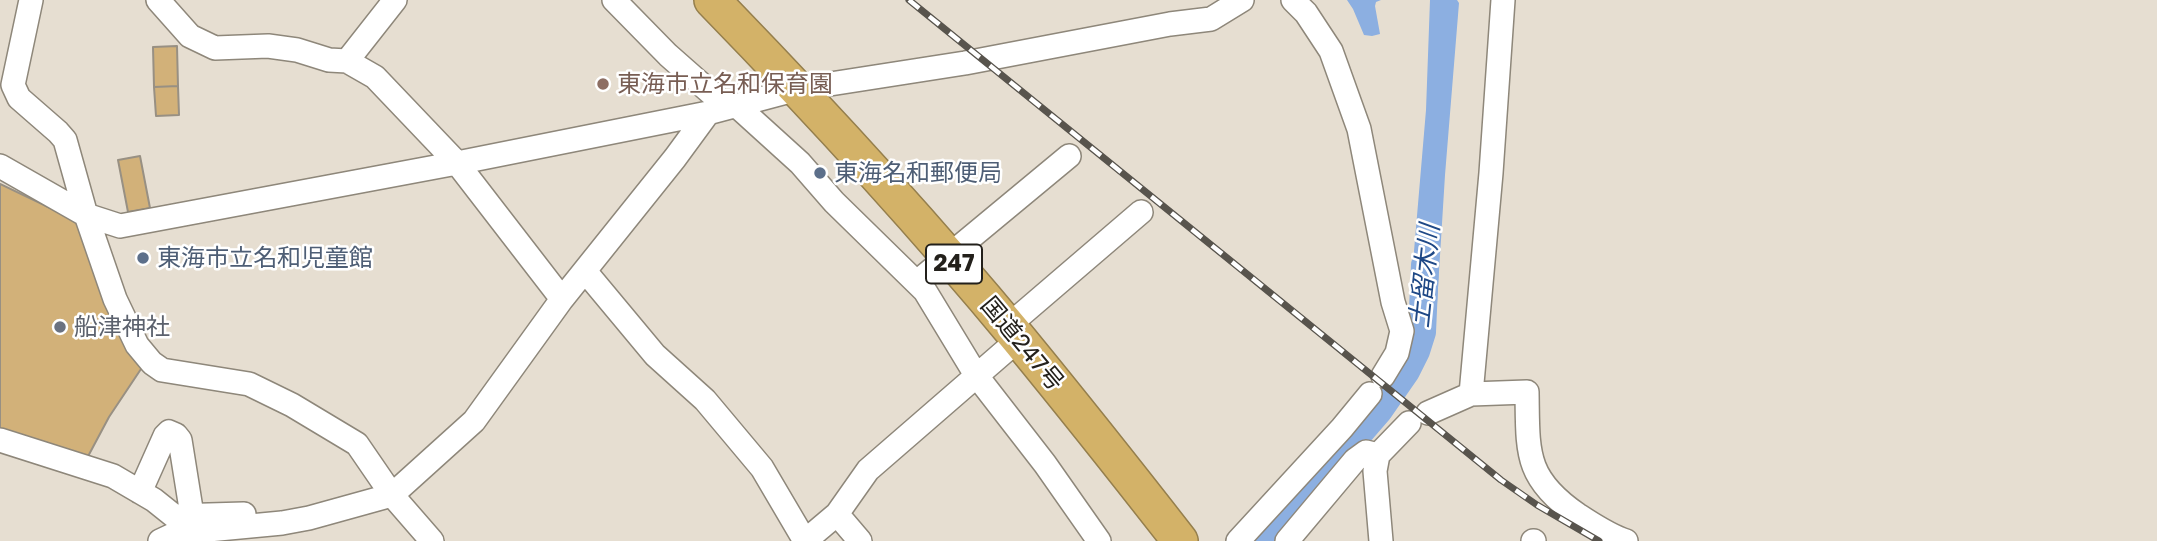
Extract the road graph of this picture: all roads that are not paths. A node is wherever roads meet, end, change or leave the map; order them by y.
1 (31, 0) edge
2 (158, 0) edge
3 (395, 0) edge
4 (614, 0) edge
5 (712, 0) edge
6 (1242, 0) edge
7 (1293, 0) edge
8 (1503, 0) edge
9 (10, 56) edge
10 (347, 61) junction
11 (798, 89) junction
12 (724, 108) junction
13 (1069, 156) dead end
14 (457, 163) junction
15 (0, 166) edge
16 (1141, 212) dead end
17 (86, 215) junction
18 (947, 256) junction
19 (585, 271) junction
20 (917, 282) junction
21 (562, 299) junction
22 (1013, 333) junction
23 (976, 375) junction
24 (1471, 394) junction
25 (0, 440) edge
26 (1378, 455) junction
27 (140, 492) junction
28 (392, 495) junction
29 (837, 514) junction
30 (199, 529) edge
31 (160, 541) edge
32 (432, 541) edge
33 (805, 541) edge
34 (860, 541) edge
35 (1099, 541) edge
36 (1180, 541) edge
37 (1238, 541) edge
38 (1287, 541) edge
39 (1381, 541) edge
40 (1626, 541) edge

1 - 9 street
2 - 10 street
3 - 10 street
4 - 12 street
5 - 11 highway, 国道247号 / 247
6 - 11 street
7 - 37 street
8 - 24 street
9 - 17 street
10 - 14 street
11 - 12 street
11 - 18 highway, 国道247号 / 247
12 - 14 street
12 - 19 street
12 - 20 street
13 - 18 street
14 - 17 street
14 - 21 street
15 - 17 street
16 - 22 street
17 - 28 street
18 - 20 street
18 - 22 highway, 国道247号 / 247
19 - 21 street
19 - 33 street
20 - 23 street
21 - 28 street
22 - 23 street
22 - 36 highway, 国道247号 / 247
23 - 29 street
23 - 35 street
24 - 26 street
24 - 40 street
25 - 27 street
26 - 38 street
26 - 39 street
27 - 30 street
27 - 30 street
28 - 30 street
28 - 32 street
29 - 33 street
29 - 34 street
30 - 31 street

